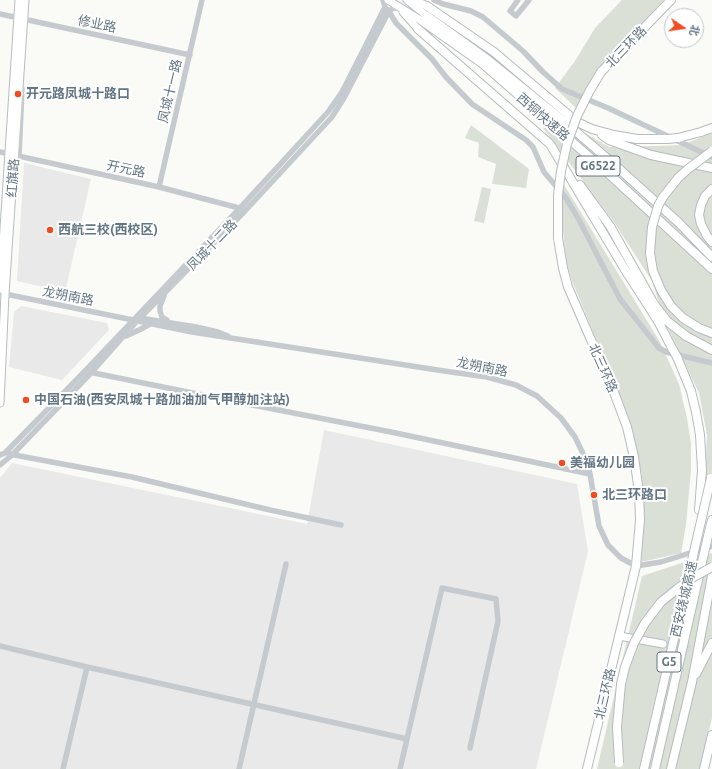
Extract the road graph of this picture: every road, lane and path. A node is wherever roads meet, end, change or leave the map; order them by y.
1 (19, 0) edge
2 (27, 0) edge
3 (202, 0) edge
4 (407, 0) edge
5 (415, 0) edge
6 (434, 0) edge
7 (518, 0) edge
8 (529, 0) edge
9 (671, 0) edge
10 (385, 1) edge
11 (424, 3) edge
12 (399, 8) junction
13 (389, 11) junction
14 (0, 14) edge
15 (424, 18) junction
16 (22, 19) junction
17 (418, 28) joint
18 (190, 55) junction
19 (712, 128) edge
20 (592, 129) junction
21 (550, 144) junction
22 (712, 151) edge
23 (0, 152) edge
24 (14, 155) junction
25 (712, 157) edge
26 (712, 168) edge
27 (159, 187) junction
28 (712, 189) edge
29 (240, 208) junction
30 (247, 209) junction
31 (712, 242) edge
32 (712, 258) edge
33 (712, 270) edge
34 (2, 292) edge
35 (165, 293) junction
36 (137, 320) junction
37 (171, 322) junction
38 (150, 324) junction
39 (712, 333) edge
40 (124, 336) junction
41 (233, 338) junction
42 (712, 350) edge
43 (712, 363) edge
44 (88, 371) junction
45 (0, 403) edge
46 (2, 454) edge
47 (12, 455) junction
48 (0, 466) edge
49 (590, 474) junction
50 (712, 475) edge
51 (712, 520) edge
52 (342, 525) dead end
53 (712, 546) edge
54 (694, 556) junction
55 (286, 564) dead end
56 (636, 566) junction
57 (712, 567) edge
58 (712, 576) edge
59 (619, 636) junction
60 (663, 644) tunnel mouth
61 (711, 645) edge
62 (0, 646) edge
63 (87, 667) junction
64 (692, 682) junction
65 (254, 704) junction
66 (712, 735) edge
67 (407, 739) junction
68 (470, 748) dead end
69 (619, 766) edge
70 (63, 769) edge
71 (239, 769) edge
72 (400, 769) edge
73 (588, 769) edge
74 (644, 769) edge
75 (654, 769) edge
76 (671, 769) edge
77 (704, 769) edge

1 - 16 main road, 红旗路
2 - 16 main road, 红旗路
3 - 18 street, 凤城十一路
4 - 15 main road
5 - 11 main road
6 - 25 street
7 - 8 street
9 - 56 highway, 北三环路, bridge
10 - 12 main road
10 - 13 street
10 - 29 street, 凤城十二路
11 - 20 highway
12 - 13 street
12 - 15 main road
12 - 17 main road
13 - 30 street, 凤城十二路
13 - 43 street
14 - 16 street, 修业路
15 - 32 highway, 西铜快速路 / G6522
15 - 33 highway, 西铜快速路 / G6522
16 - 18 street, 修业路
16 - 24 main road, 红旗路
17 - 21 highway
18 - 27 street, 凤城十一路
19 - 20 highway, bridge
20 - 26 highway
21 - 42 highway
21 - 54 highway, bridge
22 - 39 highway, bridge
23 - 24 street, 开元路
24 - 27 street, 开元路
24 - 34 main road, 红旗路
27 - 29 street, 开元路
28 - 31 highway
29 - 30 street, 开元路
29 - 36 street, 凤城十二路
30 - 35 street, 凤城十二路
34 - 36 street, 龙朔南路
34 - 45 main road, 红旗路
35 - 36 street, 凤城十二路
35 - 37 street
36 - 37 street, 龙朔南路
36 - 38 street, 龙朔南路
36 - 40 street, 凤城十二路
36 - 44 street, 凤城十二路
37 - 41 street, 龙朔南路
38 - 40 street
38 - 41 street, 龙朔南路
40 - 44 street, 凤城十二路
41 - 49 street, 龙朔南路
44 - 46 street, 凤城十二路
44 - 47 street, 凤城十二路
44 - 49 street
46 - 47 street
47 - 48 street, 凤城十二路
47 - 52 street
49 - 56 street, 龙朔南路
50 - 54 highway, 西安绕城高速 / G5, bridge
51 - 75 highway, 西安绕城高速 / G5, bridge
53 - 56 street
54 - 74 highway, 西安绕城高速 / G5
55 - 65 street
56 - 59 highway, 北三环路
57 - 69 highway, bridge
58 - 64 highway
59 - 60 main road
59 - 73 highway, 北三环路
61 - 64 highway
62 - 63 street
63 - 65 street
63 - 70 street
64 - 76 highway
65 - 67 street
65 - 71 street
66 - 77 highway
67 - 68 street
67 - 72 street

